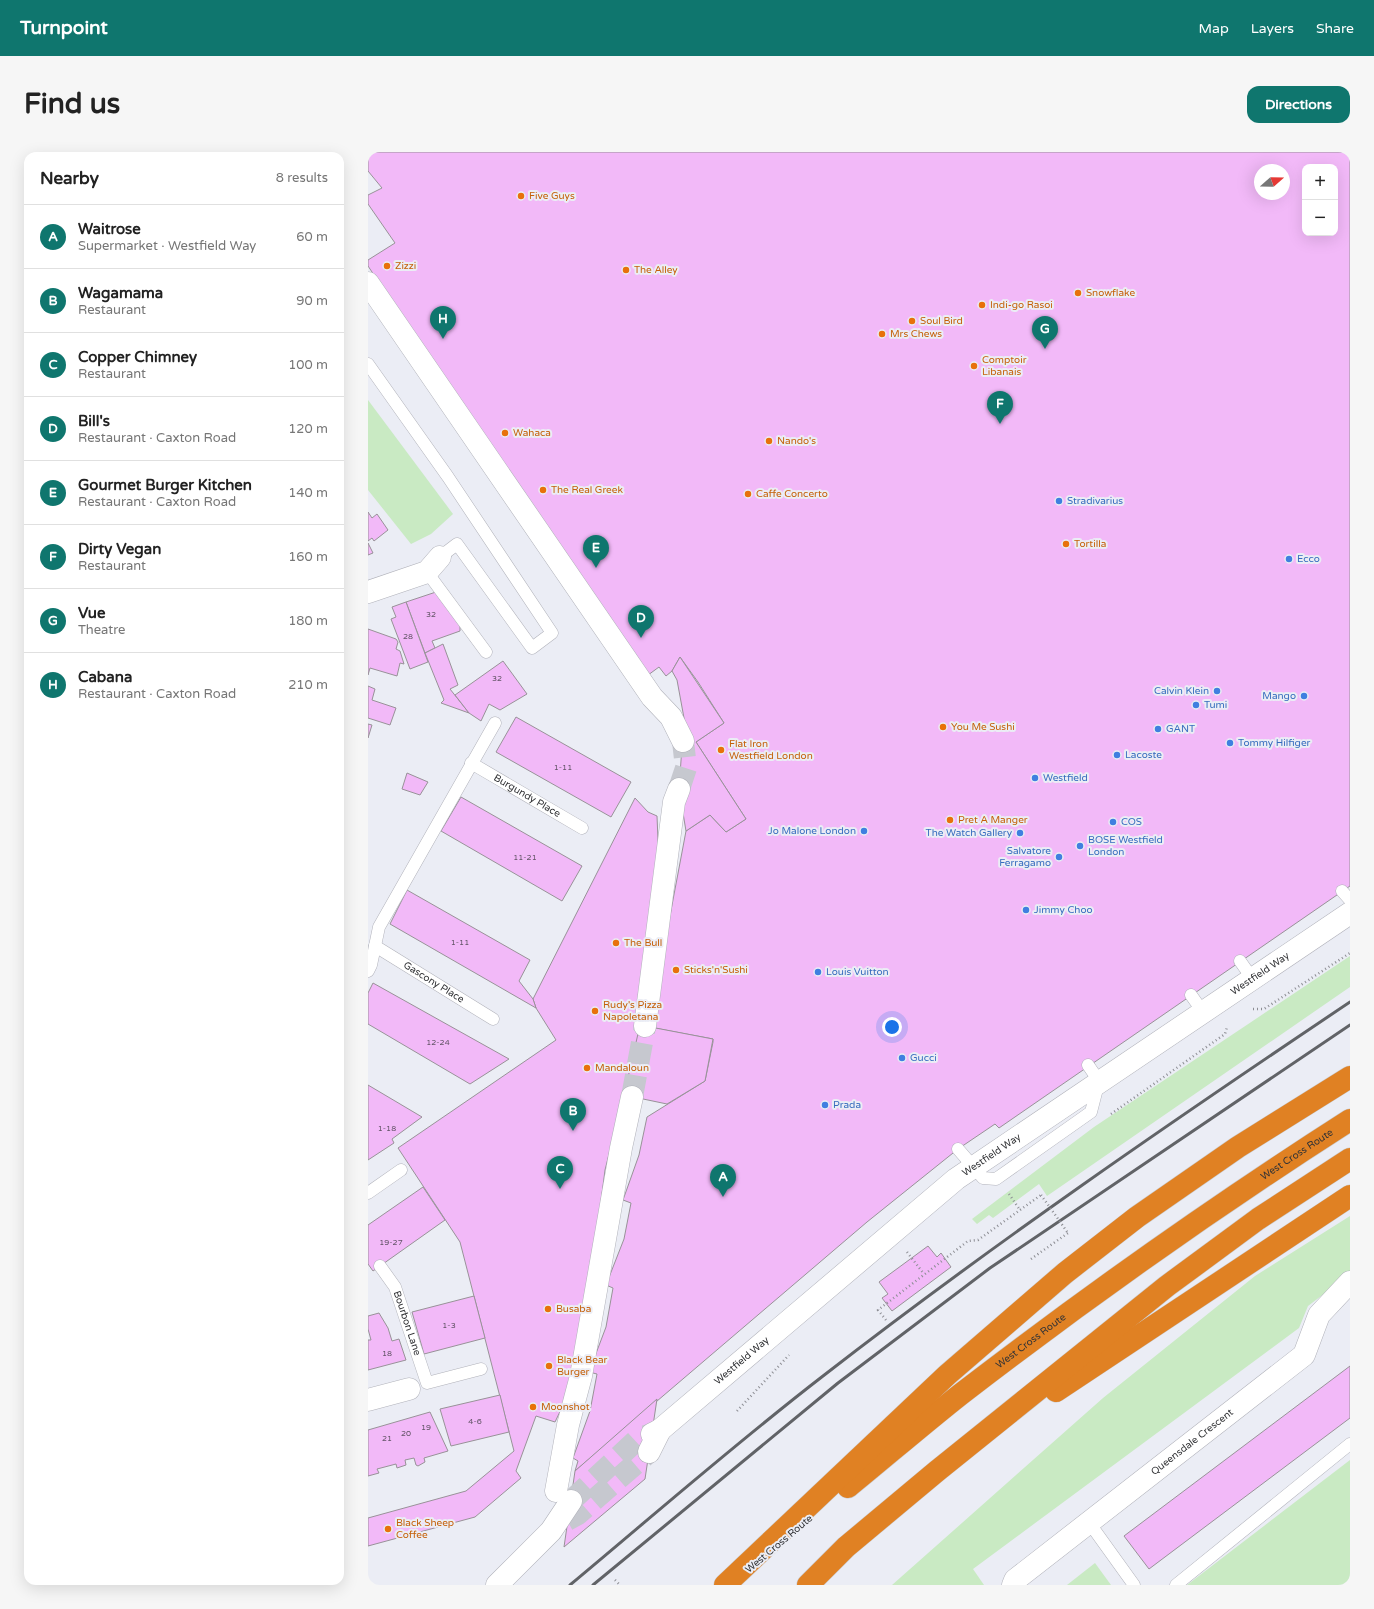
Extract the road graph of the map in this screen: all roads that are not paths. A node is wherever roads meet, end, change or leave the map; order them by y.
1 (368, 283) edge
2 (368, 364) edge
3 (434, 565) junction
4 (368, 592) edge
5 (486, 652) dead end
6 (495, 723) dead end
7 (683, 741) tunnel mouth
8 (471, 763) junction
9 (678, 789) tunnel mouth
10 (582, 828) dead end
11 (1350, 913) edge
12 (375, 946) junction
13 (368, 971) edge
14 (493, 1019) dead end
15 (645, 1026) tunnel mouth
16 (1350, 1077) edge
17 (632, 1097) tunnel mouth
18 (1350, 1120) edge
19 (958, 1149) dead end
20 (1350, 1159) edge
21 (973, 1167) junction
22 (401, 1170) dead end
23 (368, 1193) edge
24 (1350, 1196) edge
25 (380, 1266) dead end
26 (1350, 1282) edge
27 (481, 1369) dead end
28 (418, 1386) junction
29 (368, 1400) edge
30 (654, 1439) tunnel mouth
31 (1350, 1444) edge
32 (937, 1470) junction
33 (1088, 1521) junction
34 (497, 1585) edge
35 (725, 1585) edge
36 (730, 1585) edge
37 (808, 1585) edge
38 (1012, 1585) edge
39 (1134, 1585) edge
40 (1176, 1585) edge

1 - 7 street
2 - 3 lane
3 - 4 street
3 - 5 lane
6 - 8 lane
8 - 10 lane, Burgundy Place
8 - 12 lane
9 - 15 street
11 - 21 street, Westfield Way
12 - 13 lane
12 - 14 lane, Gascony Place
16 - 35 highway
17 - 34 street
18 - 36 highway, West Cross Route
19 - 21 lane
20 - 32 highway
21 - 30 street, Westfield Way
22 - 23 lane
24 - 32 highway
25 - 28 lane, Bourbon Lane
26 - 33 street, Queensdale Crescent
27 - 28 lane
28 - 29 street
31 - 40 lane
32 - 37 highway
33 - 38 street, Queensdale Crescent
33 - 39 lane

